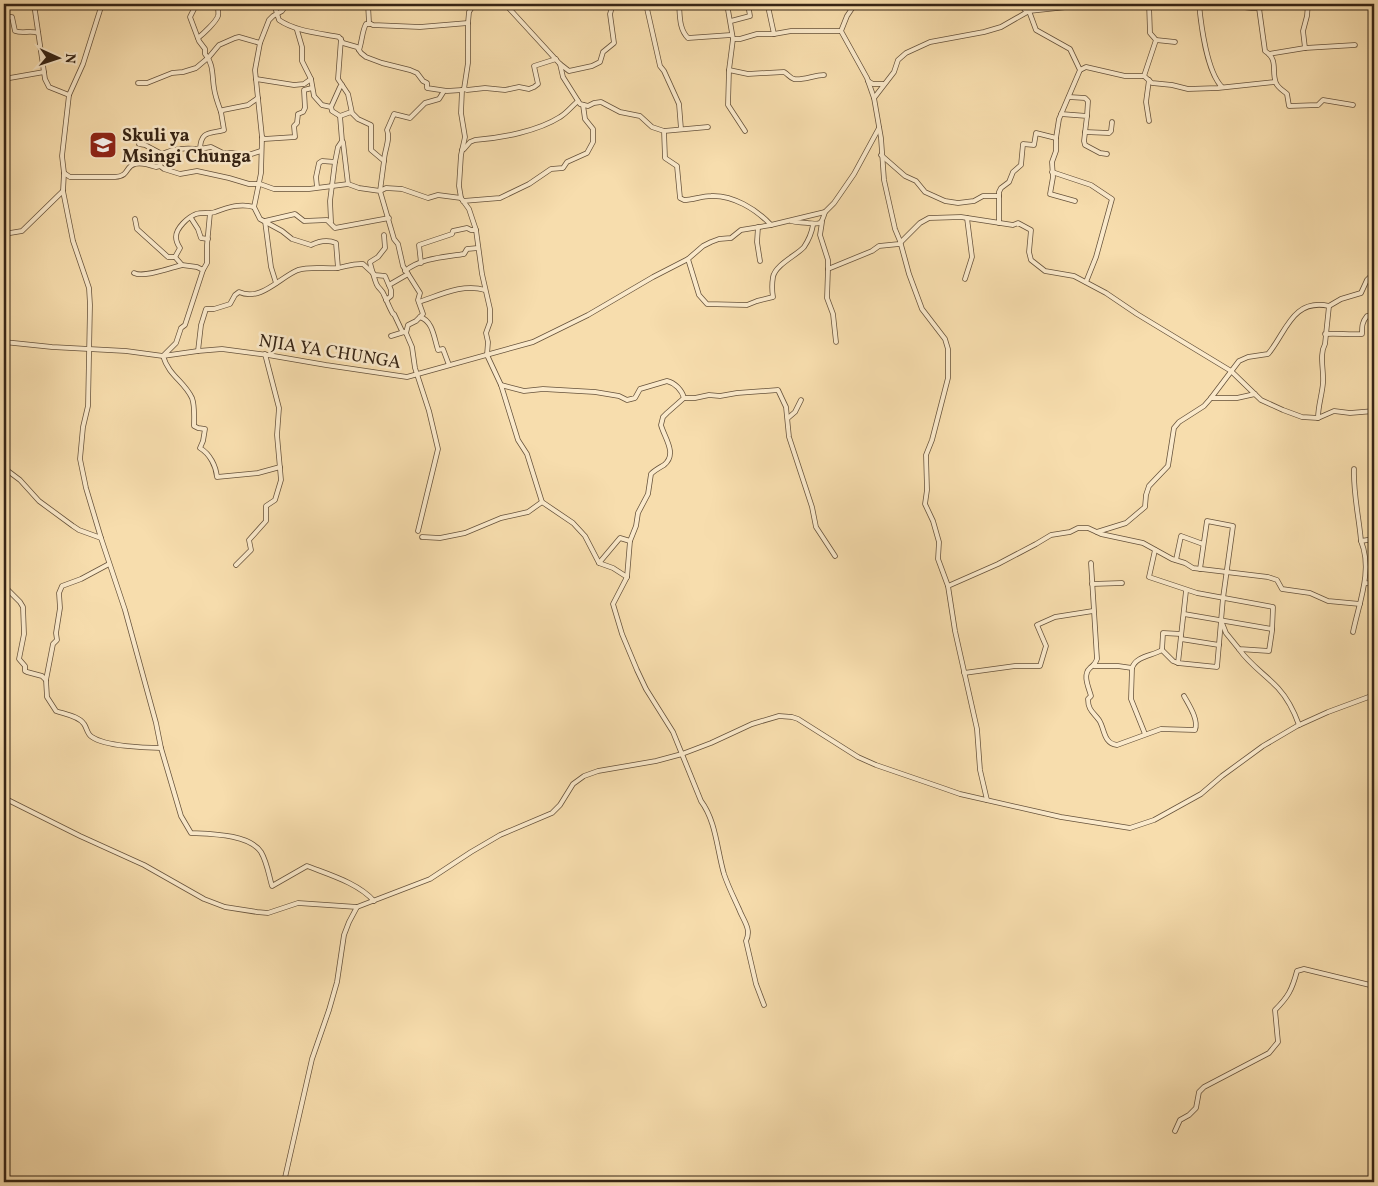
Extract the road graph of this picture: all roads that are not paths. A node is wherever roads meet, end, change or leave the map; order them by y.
1 (34, 4) edge
2 (102, 4) edge
3 (194, 4) edge
4 (217, 4) edge
5 (274, 4) edge
6 (287, 4) edge
7 (368, 4) edge
8 (389, 4) edge
9 (396, 4) edge
10 (474, 4) edge
11 (505, 4) edge
12 (612, 4) edge
13 (646, 4) edge
14 (679, 4) edge
15 (727, 4) edge
16 (748, 4) edge
17 (770, 4) edge
18 (855, 4) edge
19 (1020, 4) edge
20 (1040, 4) edge
21 (1116, 4) edge
22 (1128, 4) edge
23 (1149, 4) edge
24 (1199, 4) edge
25 (1224, 4) edge
26 (1273, 4) edge
27 (1308, 4) edge
28 (1259, 8) junction
29 (1029, 10) junction
30 (1040, 10) junction
31 (278, 13) junction
32 (4, 17) edge
33 (731, 21) junction
34 (468, 23) junction
35 (370, 24) junction
36 (297, 30) junction
37 (841, 31) junction
38 (38, 33) junction
39 (774, 34) junction
40 (732, 37) junction
41 (198, 38) junction
42 (341, 39) junction
43 (1156, 40) junction
44 (1175, 42) dead end
45 (260, 43) junction
46 (1355, 45) dead end
47 (1305, 48) junction
48 (359, 50) junction
49 (1269, 54) junction
50 (208, 57) junction
51 (556, 59) junction
52 (560, 64) junction
53 (729, 70) junction
54 (1080, 70) junction
55 (44, 72) junction
56 (824, 75) dead end
57 (1144, 76) junction
58 (256, 78) junction
59 (311, 78) junction
60 (4, 79) edge
61 (1149, 80) junction
62 (868, 81) junction
63 (1275, 82) junction
64 (138, 83) dead end
65 (884, 84) junction
66 (342, 85) junction
67 (1222, 87) junction
68 (312, 88) junction
69 (463, 90) junction
70 (444, 91) junction
71 (69, 95) junction
72 (1069, 97) junction
73 (258, 98) junction
74 (874, 98) junction
75 (578, 101) junction
76 (1353, 105) dead end
77 (583, 106) junction
78 (331, 107) junction
79 (221, 112) junction
80 (351, 112) junction
81 (1061, 114) junction
82 (340, 116) junction
83 (1086, 116) junction
84 (1149, 121) dead end
85 (1112, 122) dead end
86 (708, 127) dead end
87 (879, 128) junction
88 (681, 129) junction
89 (664, 131) junction
90 (745, 131) dead end
91 (1085, 132) junction
92 (262, 137) junction
93 (1056, 138) junction
94 (342, 141) junction
95 (139, 144) dead end
96 (200, 149) junction
97 (462, 150) junction
98 (261, 151) junction
99 (162, 154) junction
100 (1107, 154) dead end
101 (881, 155) junction
102 (335, 162) junction
103 (384, 162) junction
104 (160, 166) junction
105 (1052, 172) junction
106 (64, 173) junction
107 (260, 184) junction
108 (348, 184) junction
109 (332, 187) junction
110 (317, 188) junction
111 (63, 191) junction
112 (380, 191) junction
113 (999, 196) junction
114 (462, 199) junction
115 (1075, 201) dead end
116 (254, 207) junction
117 (825, 212) junction
118 (210, 213) junction
119 (191, 218) junction
120 (388, 218) junction
121 (967, 218) junction
122 (135, 219) dead end
123 (791, 221) junction
124 (265, 222) junction
125 (331, 222) junction
126 (822, 222) junction
127 (998, 223) junction
128 (771, 224) junction
129 (813, 225) junction
130 (758, 227) junction
131 (476, 230) junction
132 (4, 234) edge
133 (384, 235) dead end
134 (208, 239) junction
135 (900, 241) junction
136 (478, 248) junction
137 (175, 258) junction
138 (688, 259) junction
139 (760, 261) dead end
140 (421, 263) junction
141 (182, 265) junction
142 (338, 268) junction
143 (828, 269) junction
144 (203, 270) junction
145 (407, 272) junction
146 (134, 273) dead end
147 (1374, 274) edge
148 (375, 275) junction
149 (965, 278) dead end
150 (1086, 282) junction
151 (276, 283) junction
152 (389, 285) junction
153 (485, 290) junction
154 (386, 300) junction
155 (419, 302) junction
156 (1329, 306) junction
157 (1374, 316) edge
158 (420, 317) junction
159 (405, 333) junction
160 (1325, 334) junction
161 (391, 336) dead end
162 (4, 342) edge
163 (836, 342) dead end
164 (90, 348) junction
165 (198, 350) junction
166 (265, 354) junction
167 (487, 355) junction
168 (163, 356) junction
169 (449, 365) junction
170 (1230, 371) junction
171 (417, 373) junction
172 (501, 385) junction
173 (1255, 394) junction
174 (684, 398) junction
175 (1211, 398) junction
176 (801, 400) dead end
177 (1374, 411) edge
178 (788, 418) junction
179 (1318, 418) junction
180 (280, 467) junction
181 (4, 468) edge
182 (1354, 469) dead end
183 (542, 502) junction
184 (418, 531) dead end
185 (1097, 532) junction
186 (422, 537) dead end
187 (100, 538) junction
188 (1374, 539) edge
189 (630, 541) junction
190 (1361, 541) junction
191 (1203, 544) junction
192 (1155, 550) junction
193 (835, 556) dead end
194 (1176, 560) junction
195 (599, 563) junction
196 (1091, 563) dead end
197 (109, 564) junction
198 (236, 565) dead end
199 (1200, 569) junction
200 (1227, 572) junction
201 (627, 577) junction
202 (1122, 583) dead end
203 (1365, 583) junction
204 (1092, 584) junction
205 (1374, 584) edge
206 (4, 586) edge
207 (948, 586) junction
208 (1186, 591) junction
209 (1223, 598) junction
210 (1360, 604) junction
211 (1093, 611) junction
212 (1184, 614) junction
213 (1221, 621) junction
214 (1272, 629) junction
215 (1353, 632) dead end
216 (1181, 636) junction
217 (1219, 645) junction
218 (1239, 649) junction
219 (1162, 650) junction
220 (1178, 663) junction
221 (1094, 666) junction
222 (1132, 668) junction
223 (964, 673) junction
224 (46, 680) junction
225 (1374, 695) edge
226 (1184, 696) dead end
227 (1300, 725) junction
228 (1145, 734) junction
229 (161, 748) junction
230 (682, 754) junction
231 (4, 798) edge
232 (987, 800) junction
233 (374, 901) junction
234 (358, 907) junction
235 (1374, 986) edge
236 (764, 1005) dead end
237 (1174, 1131) dead end
238 (284, 1182) edge

1 - 38 street
2 - 71 street
3 - 41 street
4 - 41 street
5 - 31 street
6 - 31 street
7 - 35 street
8 - 9 street
10 - 34 street
11 - 51 street
12 - 52 street
13 - 88 street
14 - 40 street
15 - 33 street
16 - 33 street
17 - 39 street
18 - 37 street
19 - 29 street
20 - 30 street
21 - 22 street
21 - 30 street
23 - 43 street
24 - 67 street
25 - 28 street
26 - 28 street
27 - 47 street
28 - 49 street
29 - 30 street
29 - 54 street
29 - 65 street
31 - 36 street
31 - 45 street
32 - 38 street
33 - 40 street
34 - 35 street
34 - 69 street
35 - 48 street
36 - 42 street
36 - 59 street
37 - 39 street
37 - 62 street
38 - 55 street
39 - 40 street
40 - 53 street
41 - 50 street
42 - 48 street
42 - 66 street
43 - 44 street
43 - 57 street
45 - 50 street
45 - 58 street
46 - 47 street
47 - 49 street
48 - 70 street
49 - 63 street
50 - 64 street
50 - 79 street
51 - 52 street
51 - 69 street
52 - 75 street
53 - 56 street
53 - 90 street
54 - 57 street
54 - 72 street
55 - 60 street
55 - 71 street
57 - 61 street
58 - 59 street
58 - 73 street
59 - 68 street
61 - 67 street
61 - 84 street
62 - 65 street
62 - 74 street
63 - 67 street
63 - 76 street
65 - 74 street
66 - 78 street
66 - 80 street
68 - 78 street
68 - 92 street
69 - 70 street
69 - 97 street
70 - 103 street
71 - 106 street
72 - 81 street
72 - 83 street
73 - 79 street
73 - 92 street
74 - 87 street
75 - 77 street
75 - 97 street
77 - 89 street
77 - 114 street
78 - 82 street
79 - 96 street
80 - 82 street
80 - 103 street
81 - 83 street
81 - 93 street
82 - 94 street
83 - 91 street
85 - 91 street
86 - 88 street
87 - 101 street
87 - 117 street
88 - 89 street
89 - 128 street
91 - 100 street
92 - 98 street
93 - 105 street
93 - 113 street
94 - 102 street
94 - 108 street
95 - 99 street
96 - 98 street
96 - 99 street
97 - 114 street
98 - 107 street
99 - 104 street
101 - 113 street
101 - 135 street
102 - 109 street
102 - 110 street
103 - 112 street
104 - 106 street
104 - 107 street
105 - 115 street
105 - 150 street
106 - 111 street
107 - 110 street
107 - 116 street
108 - 109 street
108 - 112 street
109 - 110 street
109 - 125 street
111 - 132 street
111 - 164 street
112 - 114 street
112 - 120 street
113 - 127 street
114 - 131 street
116 - 118 street
116 - 124 street
117 - 123 street
117 - 126 street
118 - 119 street
118 - 134 street
119 - 134 street
119 - 137 street
120 - 125 street
120 - 145 street
121 - 127 street
121 - 135 street
121 - 149 street
122 - 137 street
123 - 128 street, NJIA YA CHUNGA
123 - 129 street
124 - 125 street
124 - 142 street
124 - 151 street
126 - 129 street
126 - 143 street
127 - 150 street
128 - 130 street, NJIA YA CHUNGA
129 - 138 street
130 - 138 street, NJIA YA CHUNGA
130 - 139 street
131 - 136 street
131 - 140 street
133 - 148 street
134 - 144 street
135 - 143 street
135 - 207 street
136 - 140 street
136 - 153 street
137 - 141 street
138 - 167 street, NJIA YA CHUNGA
140 - 145 street
141 - 144 street
141 - 146 street
142 - 148 street
142 - 151 street
143 - 163 street
144 - 168 street
145 - 152 street
145 - 155 street
147 - 156 street
148 - 152 street
148 - 154 street
150 - 170 street
151 - 165 street
152 - 154 street
153 - 155 street
153 - 167 street
154 - 159 street
155 - 158 street
156 - 160 street
156 - 170 street
157 - 160 street
158 - 159 street
158 - 169 street
159 - 161 street
159 - 171 street
160 - 179 street
162 - 164 street, NJIA YA CHUNGA
164 - 168 street, NJIA YA CHUNGA
164 - 187 street
165 - 166 street, NJIA YA CHUNGA
165 - 168 street, NJIA YA CHUNGA
166 - 171 street, NJIA YA CHUNGA
166 - 180 street
167 - 169 street, NJIA YA CHUNGA
167 - 172 street
168 - 180 street
169 - 171 street, NJIA YA CHUNGA
170 - 173 street
170 - 175 street
171 - 184 street
172 - 174 street
172 - 183 street
173 - 175 street
173 - 179 street
174 - 178 street
174 - 189 street
175 - 185 street
176 - 178 street
177 - 179 street
178 - 193 street
180 - 198 street
181 - 187 street
182 - 190 street
183 - 186 street
183 - 195 street
185 - 192 street
185 - 207 street
187 - 197 street
188 - 190 street
189 - 195 street
189 - 201 street
190 - 203 street
191 - 194 street
191 - 199 street
191 - 200 street
192 - 194 street
192 - 208 street
194 - 199 street
195 - 201 street
196 - 204 street
197 - 224 street
197 - 229 street
199 - 200 street
200 - 209 street
200 - 210 street
201 - 230 street
202 - 204 street
203 - 205 street
203 - 210 street
204 - 211 street
206 - 224 street
207 - 223 street
208 - 209 street
208 - 212 street
209 - 213 street
209 - 214 street
210 - 215 street
211 - 221 street
211 - 223 street
212 - 213 street
212 - 216 street
213 - 214 street
213 - 217 street
213 - 218 street
214 - 218 street
216 - 217 street
216 - 219 street
216 - 220 street
217 - 220 street
218 - 227 street
219 - 220 street
219 - 222 street
221 - 222 street
221 - 228 street
222 - 228 street
223 - 232 street
224 - 229 street
225 - 227 street
226 - 228 street
227 - 232 street
229 - 233 street
230 - 232 street
230 - 233 street
230 - 236 street
231 - 234 street
233 - 234 street
234 - 238 street
235 - 237 street

